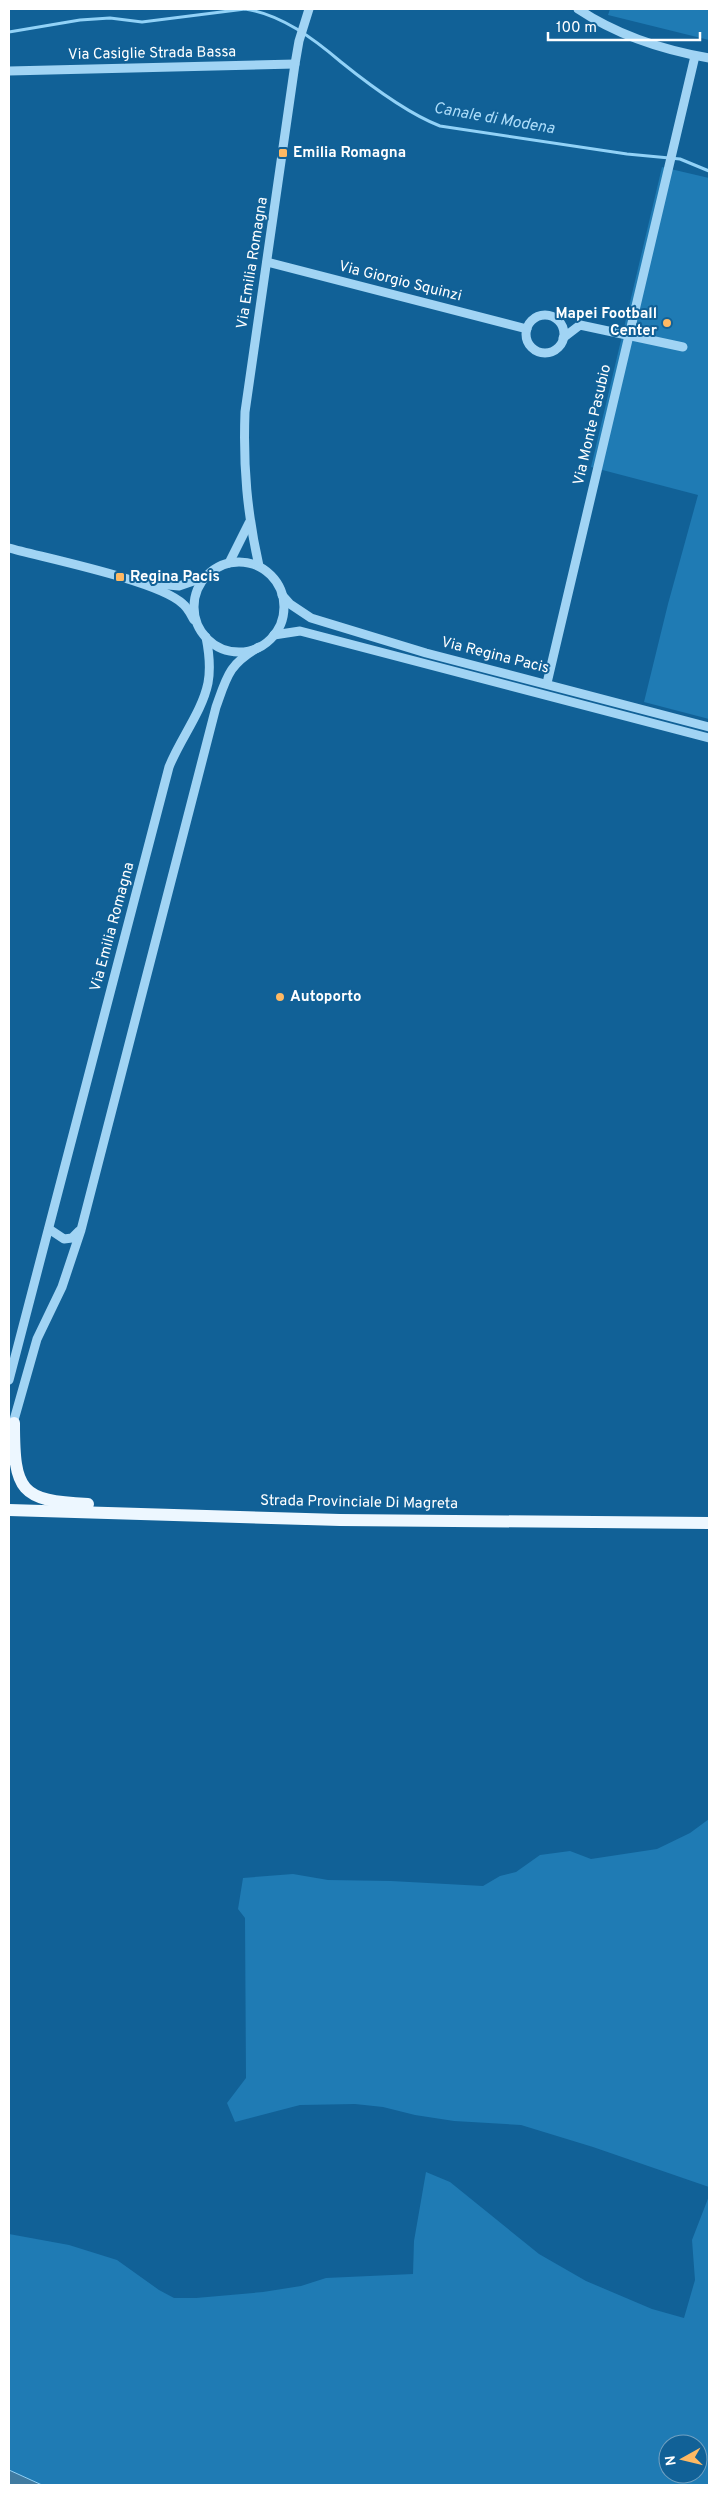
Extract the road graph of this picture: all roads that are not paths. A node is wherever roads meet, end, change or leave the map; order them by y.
1 (309, 9) edge
2 (578, 9) edge
3 (695, 56) junction
4 (709, 58) edge
5 (295, 64) junction
6 (9, 71) edge
7 (267, 262) junction
8 (527, 328) junction
9 (628, 336) junction
10 (563, 338) junction
11 (683, 348) dead end
12 (249, 523) junction
13 (9, 548) edge
14 (229, 563) junction
15 (259, 566) junction
16 (206, 576) junction
17 (137, 582) junction
18 (282, 595) junction
19 (198, 626) junction
20 (274, 635) junction
21 (206, 637) junction
22 (259, 647) junction
23 (547, 683) junction
24 (709, 727) edge
25 (709, 738) edge
26 (48, 1229) junction
27 (81, 1230) junction
28 (9, 1380) edge
29 (14, 1423) junction
30 (9, 1436) edge
31 (9, 1510) edge
32 (131, 1514) junction
33 (709, 1524) edge

1 - 5 street, Via Emilia Romagna
2 - 3 street
3 - 4 street
3 - 9 street, Via Monte Pasubio
5 - 6 street, Via Casiglie Strada Bassa
5 - 7 street, Via Emilia Romagna
7 - 8 street, Via Giorgio Squinzi
7 - 12 street, Via Emilia Romagna
8 - 10 street
8 - 10 street
9 - 10 street
9 - 11 street
9 - 23 street, Via Monte Pasubio
12 - 14 street
12 - 15 street, Via Emilia Romagna
13 - 17 street
14 - 15 street
14 - 16 street
15 - 18 street
16 - 17 street
16 - 19 street, Via Emilia Romagna
17 - 19 street
18 - 20 street
18 - 23 street, Via Regina Pacis
19 - 21 street, Via Emilia Romagna
20 - 22 street, Via Emilia Romagna
20 - 25 street, Via Regina Pacis
21 - 22 street, Via Emilia Romagna
21 - 26 street, Via Emilia Romagna
22 - 27 street, Via Emilia Romagna
23 - 24 street, Via Regina Pacis
26 - 27 street
26 - 28 street, Via Emilia Romagna
27 - 29 street, Via Emilia Romagna
29 - 30 street, Via Emilia Romagna
29 - 32 main road
31 - 32 main road, Strada Provinciale Di Magreta
32 - 33 main road, Strada Provinciale Di Magreta

